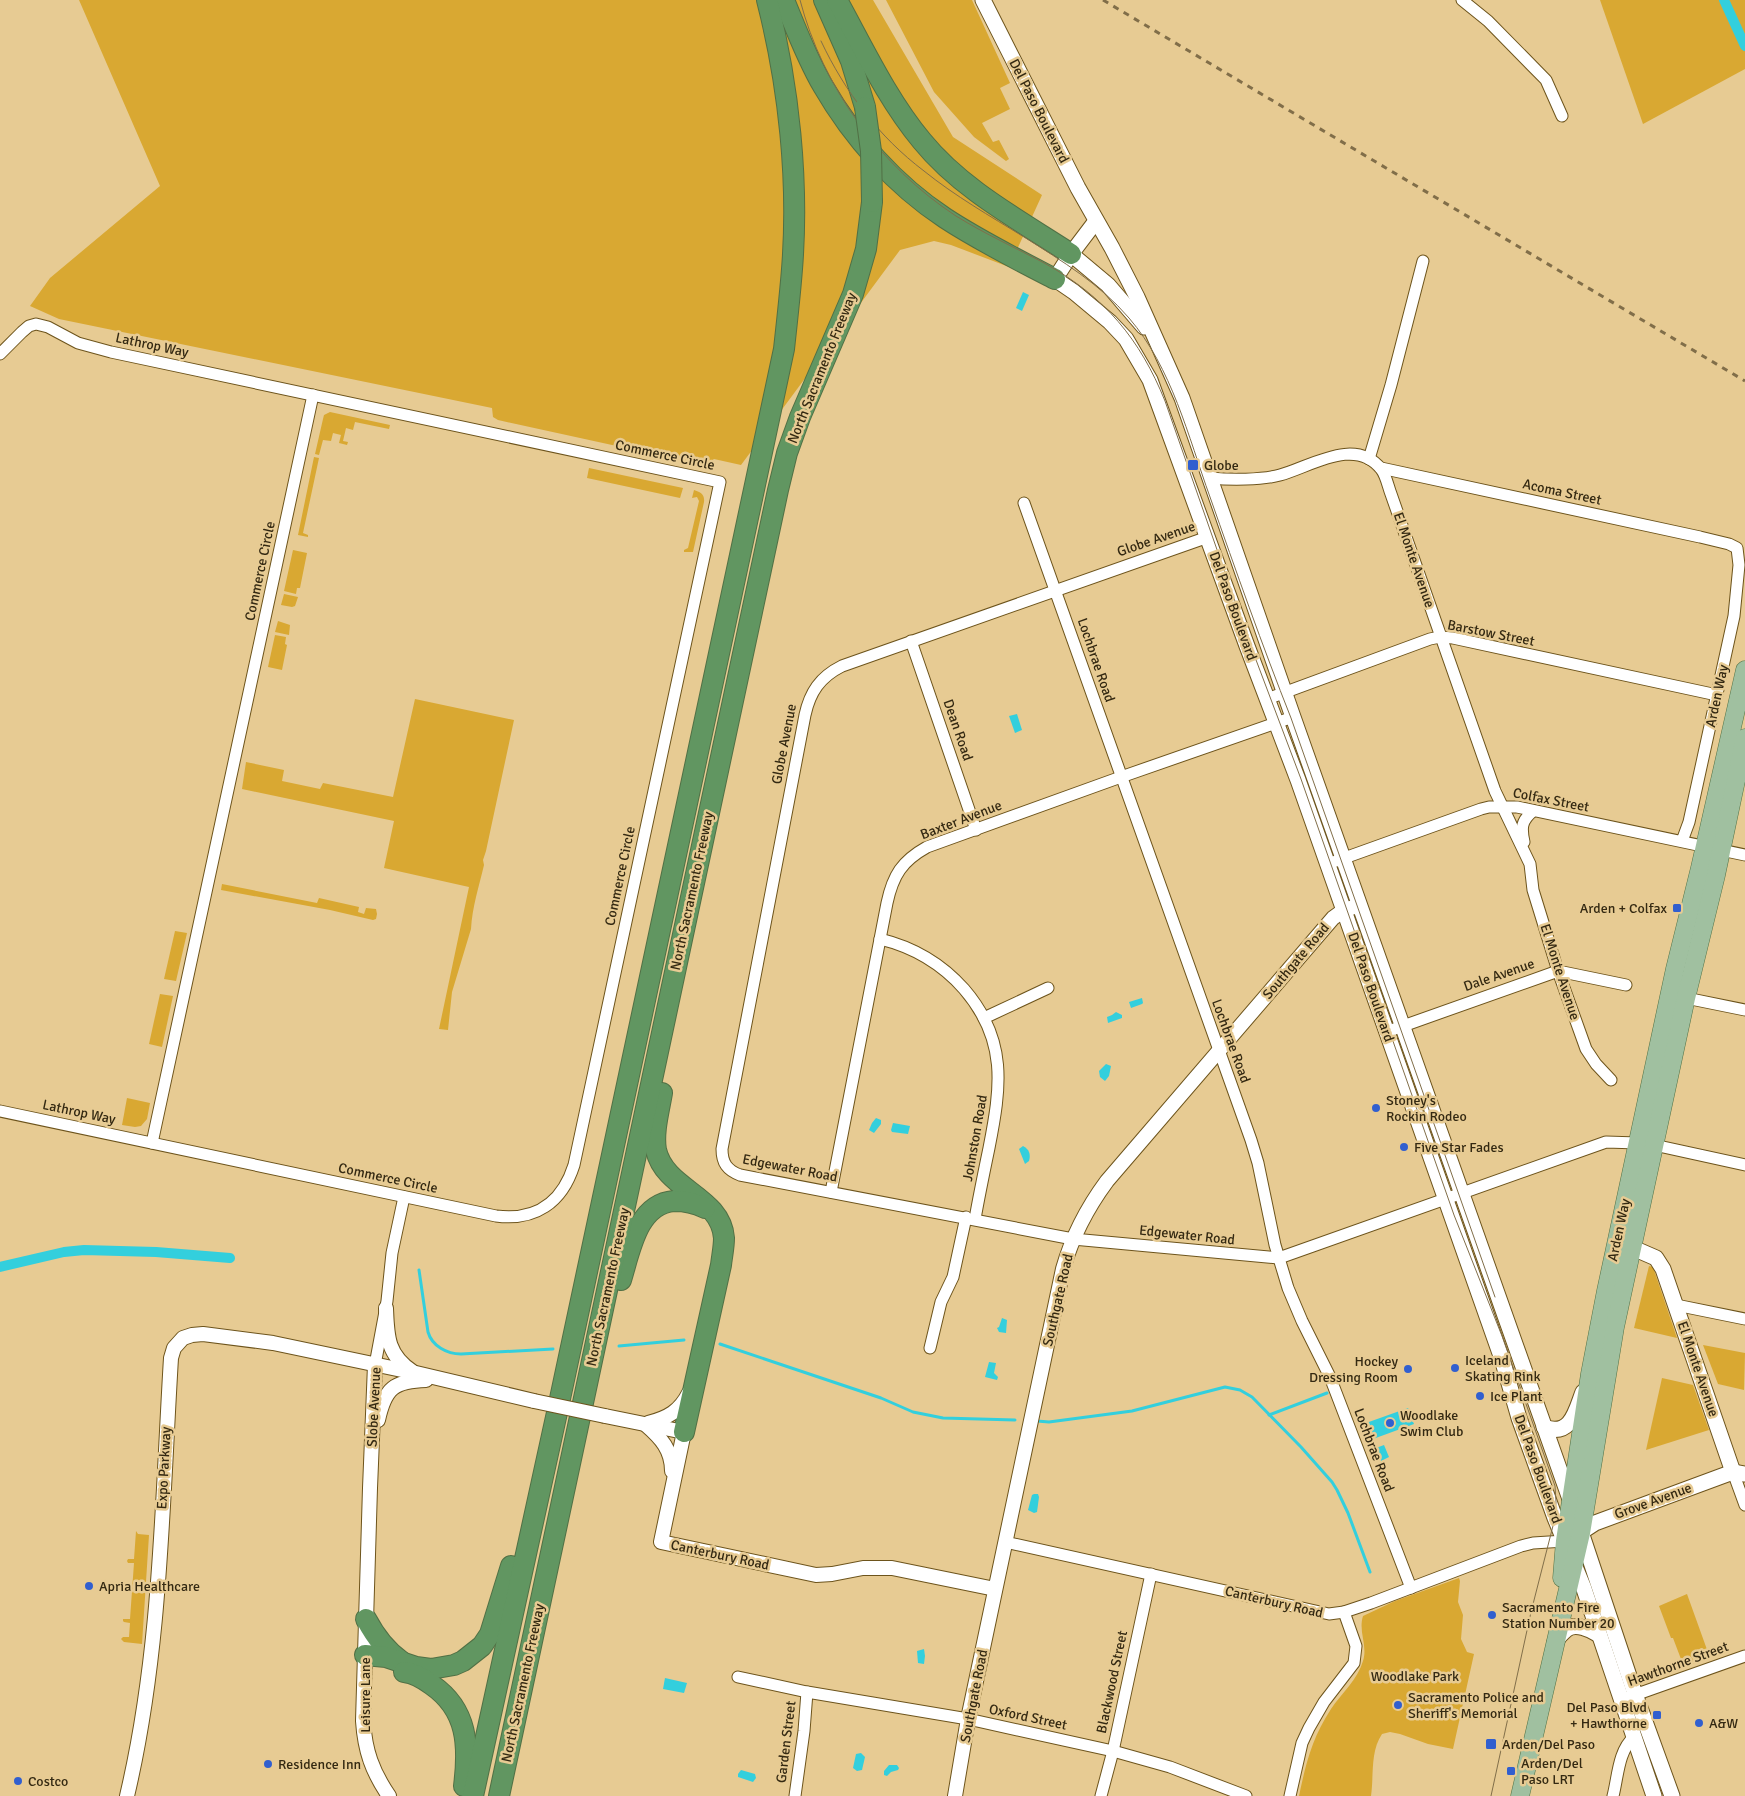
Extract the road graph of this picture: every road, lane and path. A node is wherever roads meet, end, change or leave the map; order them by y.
1 (768, 0) edge
2 (784, 0) edge
3 (824, 0) edge
4 (837, 0) edge
5 (983, 0) edge
6 (1462, 0) edge
7 (1562, 116) dead end
8 (1096, 221) junction
9 (1071, 254) junction
10 (1423, 261) dead end
11 (1055, 279) junction
12 (1158, 346) junction
13 (0, 354) edge
14 (313, 395) junction
15 (1369, 459) junction
16 (1381, 468) junction
17 (1211, 478) junction
18 (1024, 503) dead end
19 (1208, 537) junction
20 (1737, 548) joint
21 (1055, 590) junction
22 (1440, 637) junction
23 (911, 641) junction
24 (1745, 670) edge
25 (1285, 692) junction
26 (1717, 695) junction
27 (1267, 699) junction
28 (1293, 717) junction
29 (1276, 723) junction
30 (1745, 738) edge
31 (1121, 777) junction
32 (1501, 806) junction
33 (1533, 811) junction
34 (976, 830) junction
35 (1682, 841) junction
36 (1713, 848) junction
37 (1745, 855) edge
38 (1527, 856) junction
39 (1343, 858) junction
40 (1328, 864) junction
41 (1360, 905) junction
42 (1344, 910) junction
43 (688, 913) junction
44 (880, 940) junction
45 (1558, 971) junction
46 (1626, 985) dead end
47 (1048, 988) dead end
48 (1686, 998) junction
49 (1745, 1010) edge
50 (984, 1018) junction
51 (1402, 1025) junction
52 (1386, 1032) junction
53 (1219, 1051) junction
54 (1611, 1080) dead end
55 (0, 1111) edge
56 (152, 1143) junction
57 (1646, 1144) junction
58 (724, 1164) joint
59 (1745, 1165) edge
60 (831, 1192) junction
61 (1461, 1193) junction
62 (404, 1197) junction
63 (1445, 1198) junction
64 (714, 1213) junction
65 (970, 1218) junction
66 (1073, 1239) junction
67 (1632, 1248) junction
68 (1279, 1258) junction
69 (1676, 1304) junction
70 (386, 1308) junction
71 (1600, 1317) junction
72 (1745, 1319) edge
73 (930, 1348) dead end
74 (375, 1365) junction
75 (416, 1373) junction
76 (1590, 1374) junction
77 (588, 1379) junction
78 (696, 1379) junction
79 (441, 1380) junction
80 (645, 1424) junction
81 (1544, 1427) junction
82 (684, 1432) junction
83 (553, 1433) junction
84 (372, 1437) junction
85 (1739, 1473) edge
86 (672, 1488) junction
87 (1571, 1502) junction
88 (1745, 1505) edge
89 (1581, 1533) junction
90 (1565, 1541) junction
91 (1005, 1542) junction
92 (1574, 1565) junction
93 (1151, 1574) junction
94 (1411, 1588) junction
95 (995, 1589) junction
96 (1344, 1612) junction
97 (366, 1619) junction
98 (1560, 1619) junction
99 (1599, 1636) junction
100 (1555, 1642) junction
101 (1745, 1656) edge
102 (365, 1662) junction
103 (403, 1662) junction
104 (738, 1677) dead end
105 (807, 1692) junction
106 (1635, 1694) junction
107 (1621, 1700) junction
108 (968, 1719) junction
109 (1634, 1737) junction
110 (1113, 1751) junction
111 (127, 1796) edge
112 (389, 1796) edge
113 (462, 1796) edge
114 (473, 1796) edge
115 (499, 1796) edge
116 (795, 1796) edge
117 (955, 1796) edge
118 (1101, 1796) edge
119 (1246, 1796) edge
120 (1290, 1796) edge
121 (1520, 1796) edge
122 (1613, 1796) edge
123 (1654, 1796) edge
124 (1672, 1796) edge

1 - 83 highway, North Sacramento Freeway
2 - 11 highway
3 - 43 highway, North Sacramento Freeway, bridge
4 - 9 highway
5 - 8 main road, Del Paso Boulevard
6 - 7 street
8 - 9 main road
8 - 12 main road, Del Paso Boulevard
9 - 11 main road
9 - 12 main road
10 - 15 street
11 - 19 main road, Del Paso Boulevard
12 - 17 main road, Del Paso Boulevard
13 - 14 street, Lathrop Way
14 - 56 street, Commerce Circle
14 - 62 street, Commerce Circle
15 - 16 street
15 - 17 street
16 - 20 street, Acoma Street
16 - 22 street, El Monte Avenue
17 - 25 main road, Del Paso Boulevard
18 - 21 street, Lochbrae Road
19 - 21 street, Globe Avenue
19 - 27 main road, Del Paso Boulevard
20 - 26 street, Arden Way
21 - 23 street, Globe Avenue
21 - 31 street, Lochbrae Road
22 - 25 street, Barstow Street
22 - 26 street, Barstow Street
22 - 32 street, El Monte Avenue
23 - 34 street, Dean Road
23 - 58 street, Globe Avenue
24 - 36 main road
25 - 27 street, Barstow Street
25 - 28 main road, Del Paso Boulevard
26 - 35 street, Arden Way
27 - 29 main road, Del Paso Boulevard
28 - 29 street, Baxter Avenue
28 - 39 main road, Del Paso Boulevard
29 - 31 street, Baxter Avenue
29 - 40 main road, Del Paso Boulevard
30 - 36 main road
31 - 34 street, Baxter Avenue
31 - 53 street, Lochbrae Road
32 - 33 street, Colfax Street
32 - 38 street, El Monte Avenue
32 - 39 street, Colfax Street
33 - 35 street, Colfax Street
33 - 38 street, El Monte Avenue
34 - 44 street, Baxter Avenue
35 - 36 street, Colfax Street
36 - 37 street, Colfax Street
36 - 48 main road, Arden Way
36 - 57 main road, Arden Way
38 - 45 street, El Monte Avenue
39 - 40 street, Colfax Street
39 - 41 main road, Del Paso Boulevard
40 - 42 main road, Del Paso Boulevard
41 - 42 street, Southgate Road
41 - 51 main road, Del Paso Boulevard
42 - 52 main road, Del Paso Boulevard
42 - 53 street, Southgate Road
43 - 64 highway
43 - 77 highway, North Sacramento Freeway
44 - 50 street, Johnston Road
44 - 60 street, Baxter Avenue
45 - 46 street
45 - 51 street, Dale Avenue
45 - 54 street, El Monte Avenue
47 - 50 street
48 - 49 street
48 - 57 main road, Arden Way
50 - 65 street, Johnston Road
51 - 52 street, Dale Avenue
51 - 61 main road, Del Paso Boulevard
52 - 63 main road, Del Paso Boulevard
53 - 66 street, Southgate Road
53 - 68 street, Lochbrae Road
55 - 56 street, Lathrop Way
56 - 62 street, Commerce Circle
57 - 59 street, Edgewater Road
57 - 61 street, Edgewater Road
57 - 67 main road, Arden Way
57 - 71 main road, Arden Way
58 - 60 street, Edgewater Road
60 - 65 street, Edgewater Road
61 - 63 street, Edgewater Road
61 - 81 main road, Del Paso Boulevard
62 - 70 street, Slobe Avenue
63 - 68 street, Edgewater Road
63 - 90 main road, Del Paso Boulevard
64 - 77 highway
64 - 78 highway
65 - 66 street, Edgewater Road
65 - 73 street, Johnston Road
66 - 68 street, Edgewater Road
66 - 91 street, Southgate Road
67 - 69 main road, El Monte Avenue
67 - 71 main road
67 - 89 main road, Arden Way
68 - 94 street, Lochbrae Road
69 - 72 street
69 - 85 main road, El Monte Avenue
70 - 74 street, Slobe Avenue
70 - 75 street
71 - 76 main road, Arden Way
74 - 75 street
74 - 84 street, Slobe Avenue
74 - 111 street, Expo Parkway
75 - 79 street
76 - 81 main road
76 - 87 main road, Arden Way
77 - 115 highway, North Sacramento Freeway
78 - 80 street
78 - 82 highway
79 - 80 street, bridge
79 - 84 street
80 - 82 street
80 - 86 street
81 - 87 main road, Del Paso Boulevard
82 - 86 street, Canterbury Road
83 - 103 highway
83 - 114 highway, North Sacramento Freeway
84 - 97 street, Slobe Avenue
85 - 88 street, El Monte Avenue
85 - 89 main road, Grove Avenue
86 - 95 street, Canterbury Road
87 - 89 main road, Del Paso Boulevard
87 - 90 main road, Arden Way
89 - 90 main road, Grove Avenue
89 - 92 main road, Arden Way
89 - 106 main road, Del Paso Boulevard
90 - 92 main road, Del Paso Boulevard
90 - 94 street, Canterbury Road
90 - 98 main road, Arden Way
91 - 93 street, Canterbury Road
91 - 95 street, Southgate Road
92 - 98 main road, Arden Way
92 - 99 main road, Del Paso Boulevard
93 - 96 street, Canterbury Road
93 - 110 street, Blackwood Street
94 - 96 street, Canterbury Road
95 - 108 street, Southgate Road
96 - 120 street
97 - 102 street, Leisure Lane
97 - 103 highway
98 - 100 main road, Arden Way
99 - 100 main road
99 - 107 main road, Del Paso Boulevard
100 - 121 main road, Arden Way
101 - 106 street, Hawthorne Street
102 - 103 highway
102 - 112 street, Leisure Lane
102 - 113 highway
104 - 105 street, Oxford Street
105 - 108 street, Oxford Street
105 - 116 street, Garden Street
106 - 107 street, Hawthorne Street
106 - 124 main road, Del Paso Boulevard
107 - 109 main road, Del Paso Boulevard
108 - 110 street, Oxford Street
108 - 117 street, Southgate Road
109 - 122 street
109 - 123 main road, Del Paso Boulevard
110 - 118 street, Blackwood Street
110 - 119 street, Oxford Street

